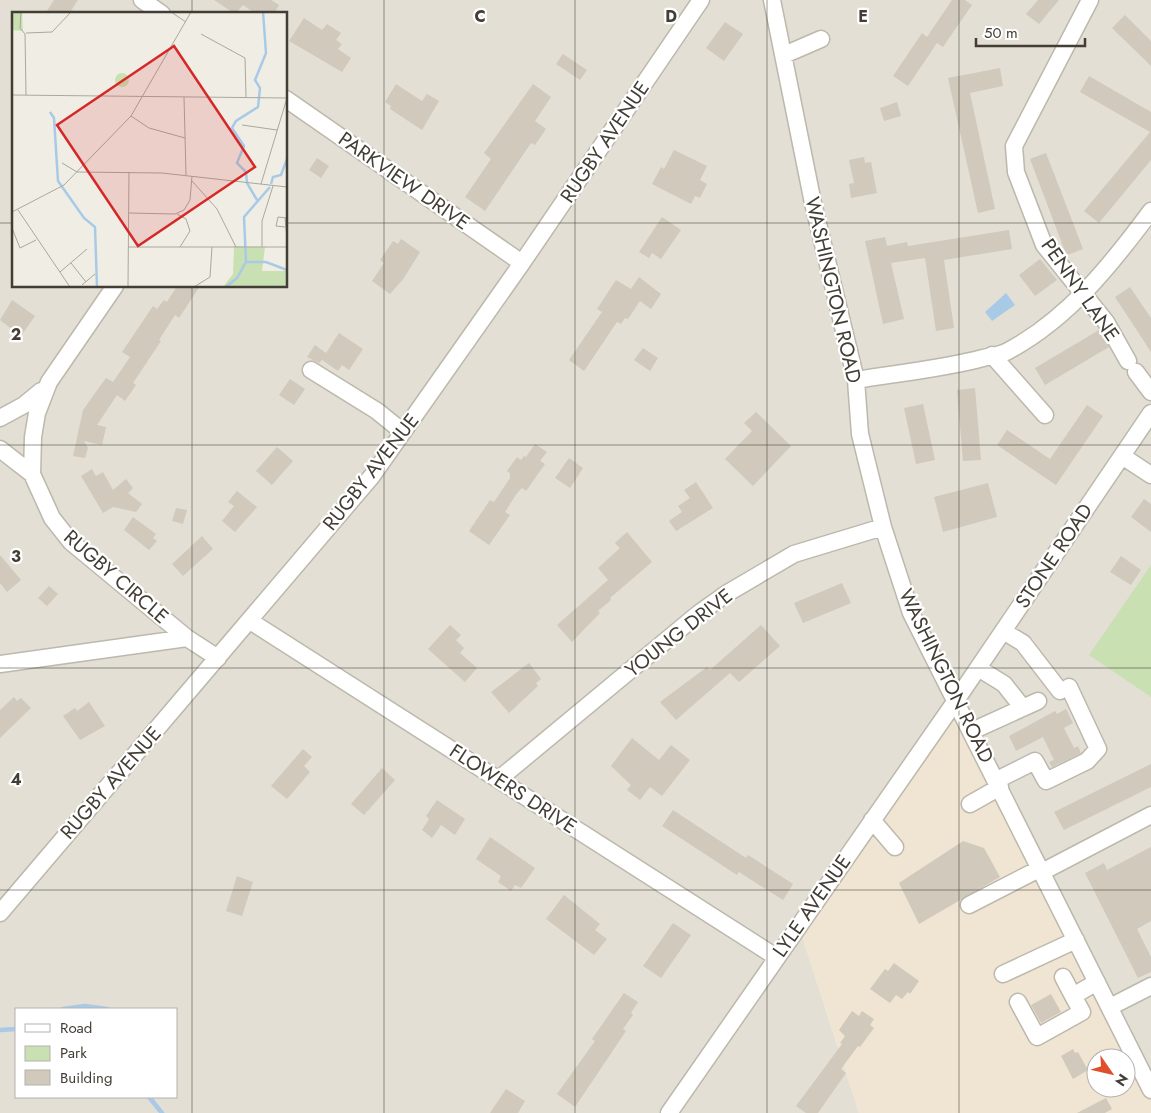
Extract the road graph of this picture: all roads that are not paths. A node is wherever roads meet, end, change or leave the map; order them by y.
1 (142, 0) edge
2 (772, 0) edge
3 (1090, 0) edge
4 (695, 3) edge
5 (159, 12) edge
6 (821, 39) dead end
7 (784, 55) junction
8 (288, 100) edge
9 (1151, 211) edge
10 (522, 263) junction
11 (114, 288) edge
12 (1084, 293) junction
13 (992, 355) junction
14 (311, 370) dead end
15 (856, 380) junction
16 (45, 391) junction
17 (1151, 392) edge
18 (1151, 413) edge
19 (1045, 415) dead end
20 (0, 418) edge
21 (403, 432) junction
22 (0, 449) edge
23 (1122, 456) junction
24 (1150, 472) edge
25 (32, 474) junction
26 (883, 526) junction
27 (250, 621) junction
28 (1003, 630) junction
29 (187, 638) junction
30 (218, 658) junction
31 (0, 664) edge
32 (978, 668) junction
33 (957, 699) junction
34 (972, 731) junction
35 (498, 779) junction
36 (998, 783) junction
37 (970, 804) dead end
38 (1151, 815) edge
39 (872, 820) junction
40 (895, 848) dead end
41 (1042, 870) junction
42 (969, 905) dead end
43 (0, 913) edge
44 (1076, 940) junction
45 (776, 957) junction
46 (1003, 974) dead end
47 (1063, 977) dead end
48 (1097, 982) junction
49 (1151, 986) edge
50 (1073, 996) junction
51 (1018, 1002) dead end
52 (1110, 1007) junction
53 (1151, 1090) edge
54 (669, 1113) edge

1 - 5 street
2 - 7 street, WASHINGTON ROAD
3 - 12 street, PENNY LANE
4 - 10 street, RUGBY AVENUE
6 - 7 street
7 - 15 street, WASHINGTON ROAD
8 - 10 street, PARKVIEW DRIVE
9 - 12 street
10 - 21 street, RUGBY AVENUE
11 - 16 street
12 - 13 street
12 - 17 street, PENNY LANE
13 - 15 street
13 - 19 street
14 - 21 street
15 - 26 street, WASHINGTON ROAD
16 - 20 street
16 - 25 street, RUGBY CIRCLE
18 - 23 street, STONE ROAD
21 - 27 street, RUGBY AVENUE
22 - 25 street
23 - 24 street
23 - 28 street, STONE ROAD
25 - 29 street, RUGBY CIRCLE
26 - 33 street, WASHINGTON ROAD
26 - 35 street, YOUNG DRIVE
27 - 30 street, RUGBY AVENUE
27 - 35 street, FLOWERS DRIVE
28 - 32 street, STONE ROAD
28 - 36 street
29 - 30 street, RUGBY CIRCLE
29 - 31 street
30 - 43 street, RUGBY AVENUE
32 - 33 street, STONE ROAD
32 - 34 street
33 - 34 street, WASHINGTON ROAD
33 - 39 street, LYLE AVENUE
34 - 36 street, WASHINGTON ROAD
35 - 45 street, FLOWERS DRIVE
36 - 37 street
36 - 41 street, WASHINGTON ROAD
38 - 41 street
39 - 40 street
39 - 45 street, LYLE AVENUE
41 - 42 street
41 - 44 street, WASHINGTON ROAD
44 - 46 street
44 - 48 street, WASHINGTON ROAD
45 - 54 street, LYLE AVENUE
47 - 50 street
48 - 50 street
48 - 52 street, WASHINGTON ROAD
49 - 52 street
50 - 51 street
52 - 53 street, WASHINGTON ROAD

